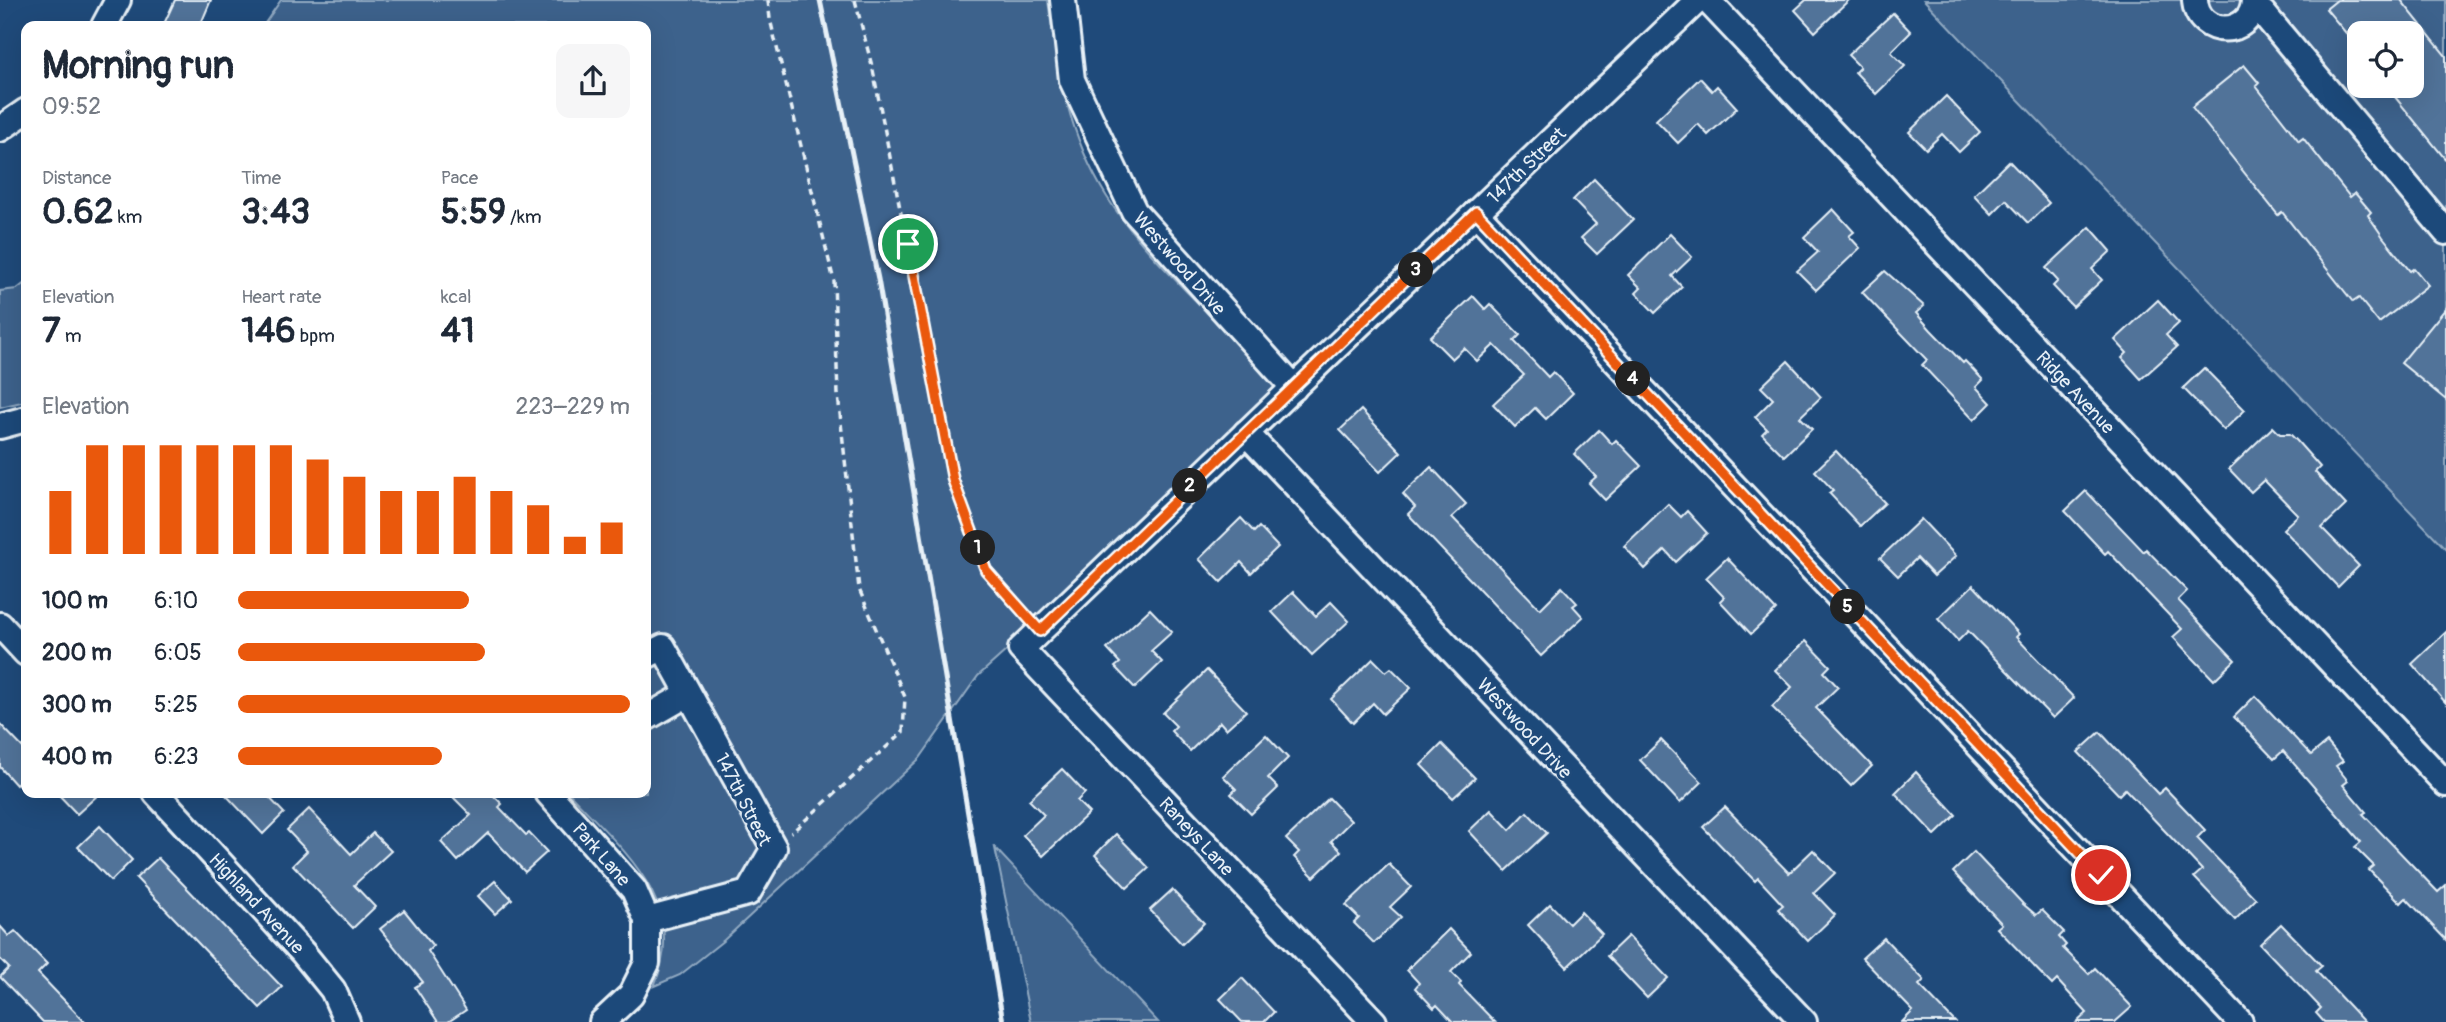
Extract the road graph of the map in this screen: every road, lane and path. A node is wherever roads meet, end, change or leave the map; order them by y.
1 (118, 0) edge
2 (768, 0) edge
3 (855, 0) edge
4 (1063, 0) edge
5 (1698, 0) edge
6 (1707, 0) edge
7 (2195, 0) edge
8 (2254, 4) edge
9 (107, 21) edge
10 (21, 114) edge
11 (0, 129) edge
12 (1476, 212) junction
13 (2446, 232) edge
14 (1294, 388) junction
15 (21, 420) edge
16 (0, 426) edge
17 (1246, 433) junction
18 (0, 625) edge
19 (1040, 631) junction
20 (21, 648) edge
21 (1021, 649) joint
22 (651, 653) edge
23 (688, 695) junction
24 (651, 715) edge
25 (2446, 784) edge
26 (161, 798) edge
27 (552, 798) edge
28 (774, 848) junction
29 (647, 920) junction
30 (347, 1022) edge
31 (603, 1022) edge
32 (1374, 1022) edge
33 (1804, 1022) edge
34 (2240, 1022) edge

1 - 9 street
2 - 28 path
3 - 19 path
4 - 14 street, Westwood Drive
5 - 12 street, 147th Street
6 - 25 street, Ridge Avenue
7 - 8 street
8 - 13 street
10 - 11 street
12 - 14 street, 147th Street
12 - 34 street
14 - 17 street, 147th Street
15 - 16 street
17 - 19 street, 147th Street
17 - 33 street, Westwood Drive
18 - 20 street
19 - 21 street, 147th Street
21 - 32 street, Raneys Lane
22 - 23 street, 147th Street
23 - 24 street
23 - 28 street, 147th Street
26 - 30 street, Highland Avenue
27 - 29 street, Park Lane
28 - 29 street, 147th Street
29 - 31 street

